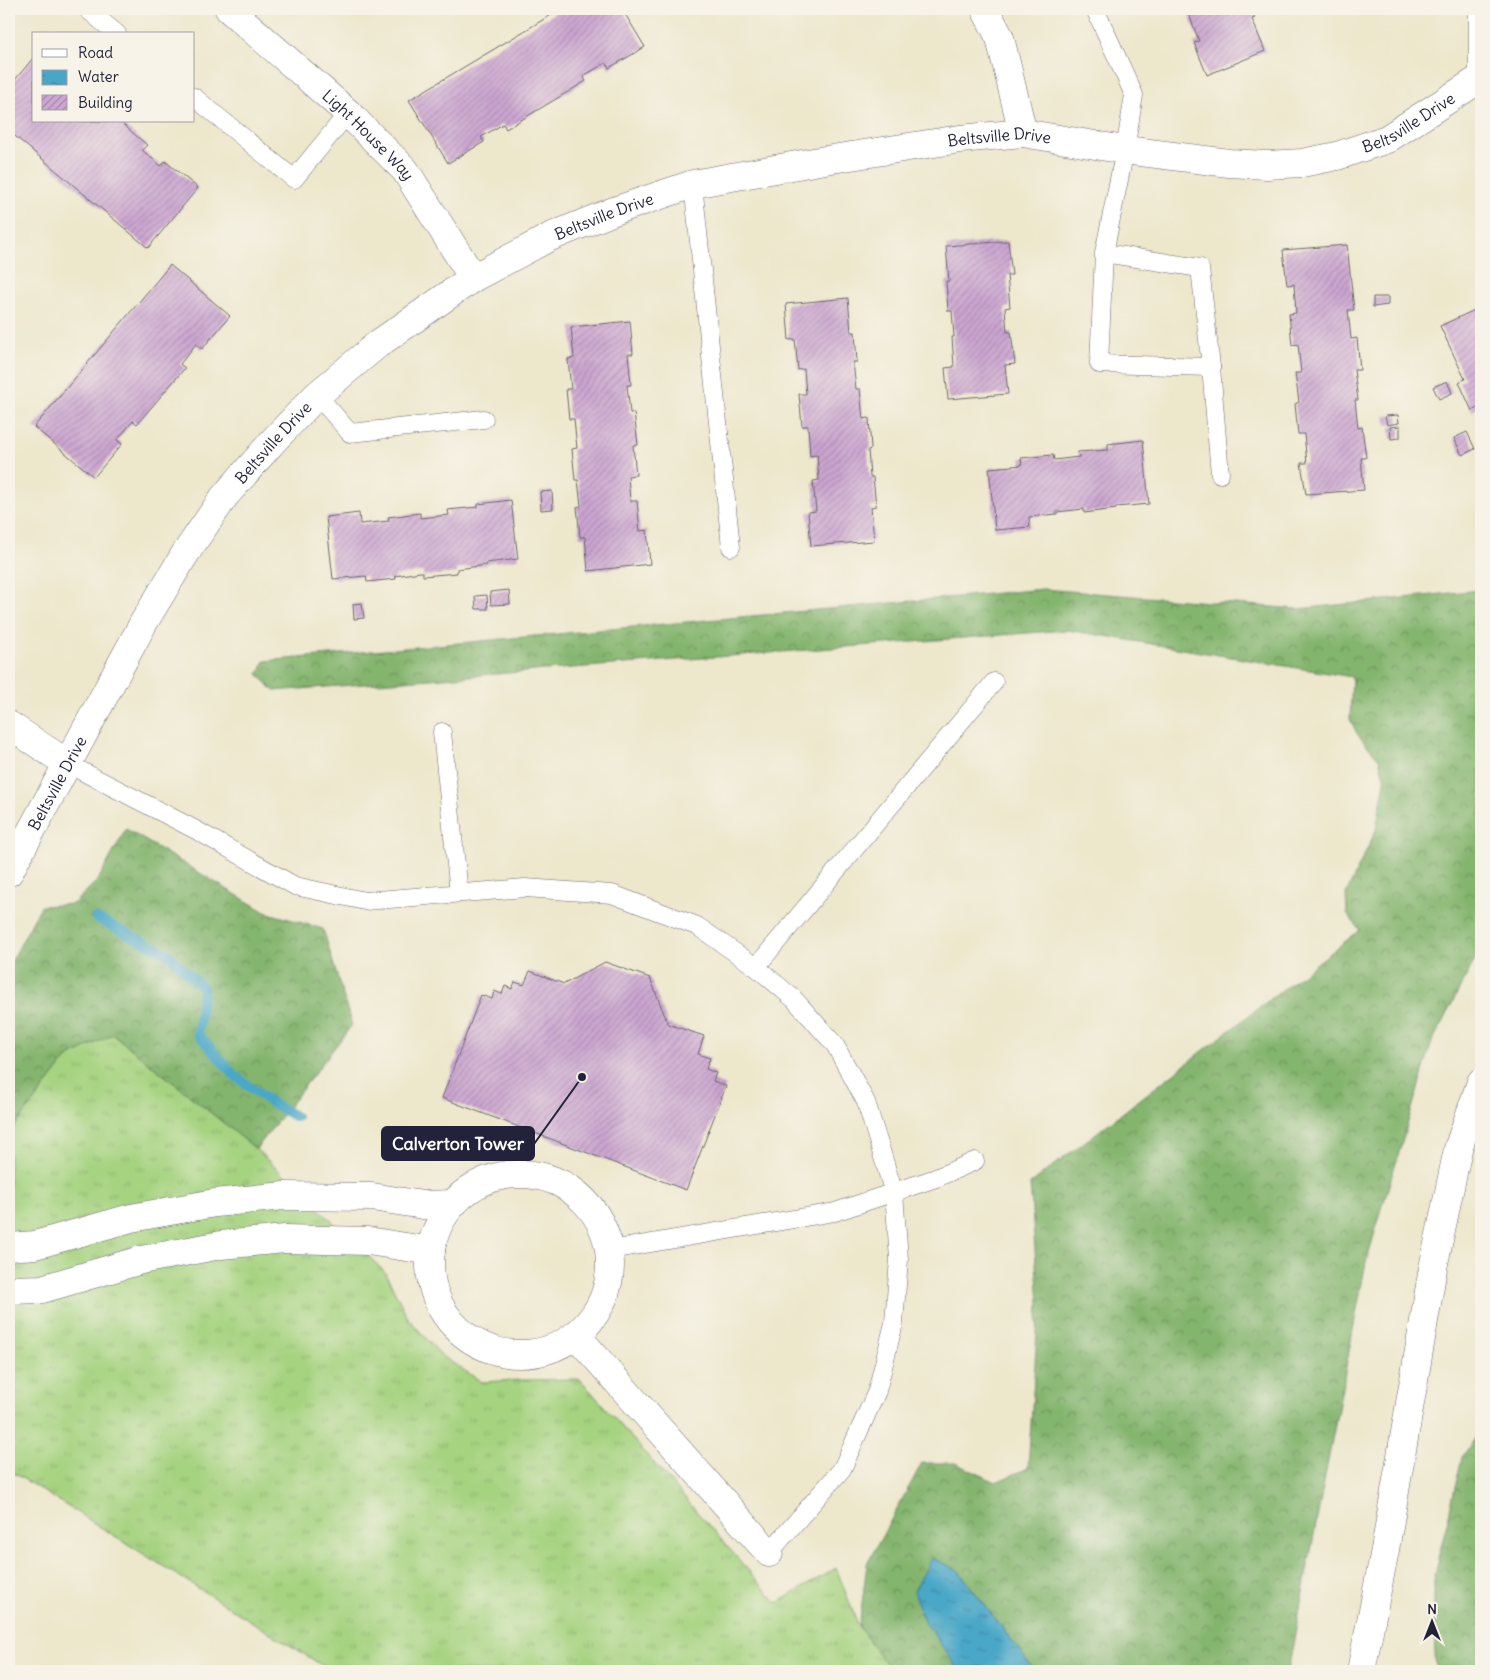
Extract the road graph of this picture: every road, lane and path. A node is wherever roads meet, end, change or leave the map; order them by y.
1 (87, 9) edge
2 (985, 9) edge
3 (1095, 9) edge
4 (1478, 9) edge
5 (232, 11) edge
6 (115, 32) edge
7 (1480, 82) edge
8 (195, 98) edge
9 (348, 113) junction
10 (1023, 133) junction
11 (1125, 150) junction
12 (693, 184) junction
13 (1104, 253) junction
14 (474, 278) junction
15 (1211, 367) junction
16 (317, 395) junction
17 (484, 419) dead end
18 (1220, 474) dead end
19 (731, 547) dead end
20 (994, 682) dead end
21 (9, 725) edge
22 (442, 732) dead end
23 (68, 764) junction
24 (9, 872) edge
25 (459, 893) junction
26 (756, 967) junction
27 (1481, 1082) edge
28 (975, 1161) dead end
29 (894, 1193) junction
30 (453, 1204) junction
31 (131, 1218) junction
32 (9, 1247) edge
33 (610, 1250) junction
34 (431, 1251) junction
35 (141, 1260) junction
36 (9, 1290) edge
37 (576, 1335) junction
38 (769, 1554) joint
39 (1361, 1671) edge

1 - 6 lane
2 - 10 main road
3 - 11 lane
4 - 7 lane
5 - 9 main road, Light House Way
7 - 11 main road, Beltsville Drive
8 - 9 lane
9 - 14 main road, Light House Way
10 - 11 main road, Beltsville Drive
10 - 12 main road, Beltsville Drive
11 - 13 lane
12 - 14 main road, Beltsville Drive
12 - 19 lane
13 - 15 lane
13 - 15 lane
14 - 16 main road, Beltsville Drive
15 - 18 lane
16 - 17 lane
16 - 23 main road, Beltsville Drive
20 - 26 lane
21 - 23 main road
22 - 25 lane
23 - 24 main road, Beltsville Drive
23 - 25 lane
25 - 26 lane
26 - 29 lane
27 - 39 main road
28 - 29 lane
29 - 33 lane
29 - 38 lane
30 - 31 main road
30 - 33 main road
30 - 34 main road
31 - 32 main road
31 - 35 main road
33 - 37 main road
34 - 35 main road
34 - 37 main road
35 - 36 main road
37 - 38 main road

